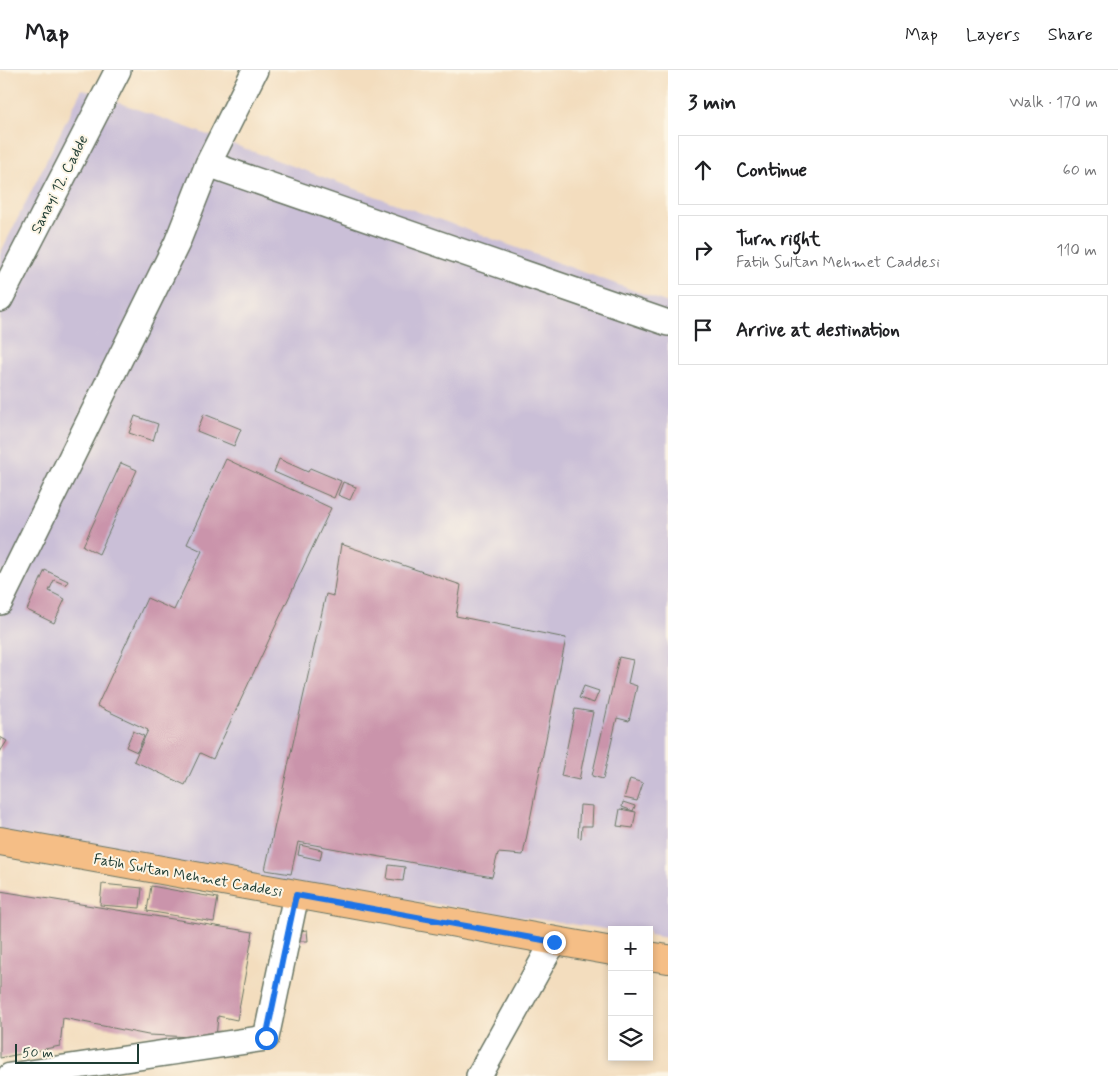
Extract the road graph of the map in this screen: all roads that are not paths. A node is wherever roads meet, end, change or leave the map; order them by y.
1 (118, 70) edge
2 (255, 70) edge
3 (208, 164) junction
4 (0, 299) edge
5 (668, 323) edge
6 (0, 602) edge
7 (0, 841) edge
8 (296, 895) junction
9 (554, 942) junction
10 (608, 950) edge
11 (653, 957) edge
12 (668, 959) edge
13 (10, 1076) edge
14 (479, 1076) edge

1 - 4 street, Sanayi 12. Cadde
2 - 3 street
3 - 5 street
3 - 6 street
7 - 8 main road, Fatih Sultan Mehmet Caddesi
8 - 9 main road, Fatih Sultan Mehmet Caddesi
8 - 13 street
9 - 10 main road, Fatih Sultan Mehmet Caddesi
9 - 14 street
11 - 12 main road

